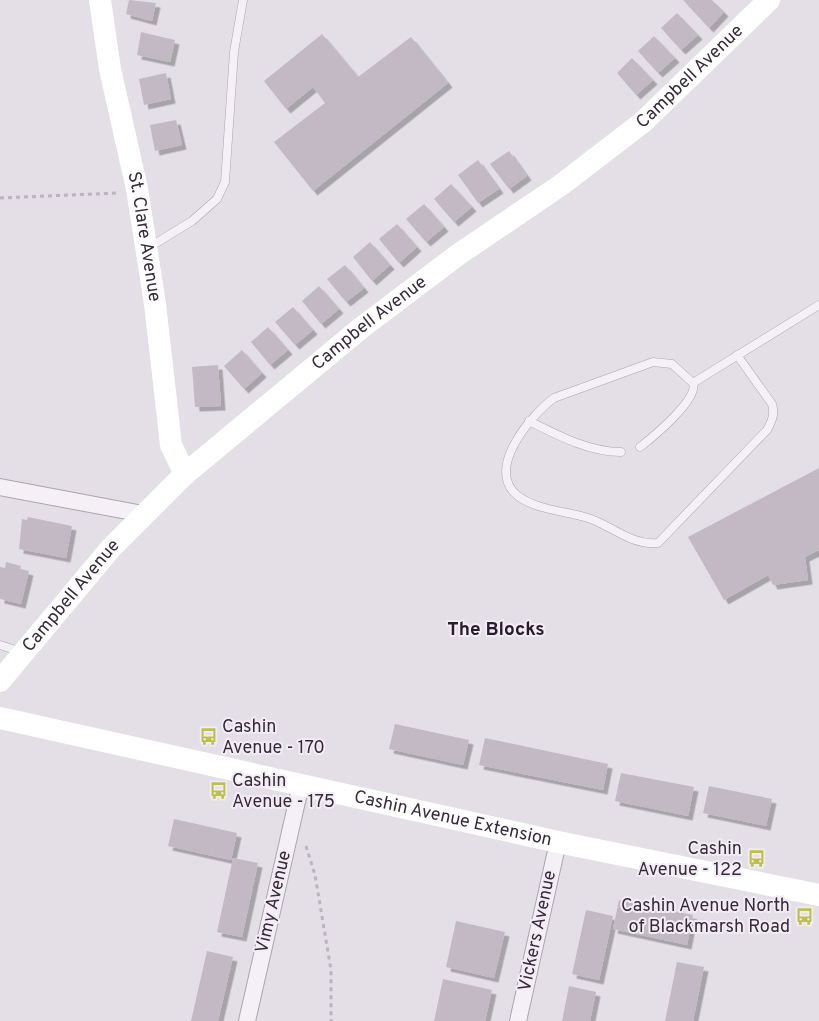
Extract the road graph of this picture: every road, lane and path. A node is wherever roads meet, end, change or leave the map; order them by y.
1 (100, 0) edge
2 (243, 0) edge
3 (769, 0) edge
4 (118, 193) dead end
5 (0, 198) edge
6 (146, 249) junction
7 (819, 305) edge
8 (737, 355) junction
9 (693, 383) junction
10 (529, 421) junction
11 (640, 447) dead end
12 (621, 452) dead end
13 (185, 474) junction
14 (0, 486) edge
15 (143, 514) junction
16 (0, 645) edge
17 (23, 652) junction
18 (0, 681) edge
19 (0, 718) edge
20 (301, 784) junction
21 (295, 810) junction
22 (558, 842) junction
23 (819, 895) edge
24 (247, 1021) edge
25 (331, 1021) edge
26 (518, 1021) edge

1 - 6 street, St. Clare Avenue
2 - 6 lane
3 - 13 street, Campbell Avenue
4 - 5 path
6 - 13 street, St. Clare Avenue
7 - 8 lane
8 - 9 lane
8 - 10 lane
9 - 10 lane
9 - 11 lane
10 - 12 lane
13 - 15 street, Campbell Avenue
14 - 15 street
15 - 17 street, Campbell Avenue
16 - 17 lane
17 - 18 street, Campbell Avenue
19 - 20 street, Cashin Avenue Extension
20 - 21 street, Vimy Avenue
20 - 22 street, Cashin Avenue Extension
21 - 24 street, Vimy Avenue
21 - 25 path
22 - 23 street, Cashin Avenue Extension
22 - 26 street, Vickers Avenue

